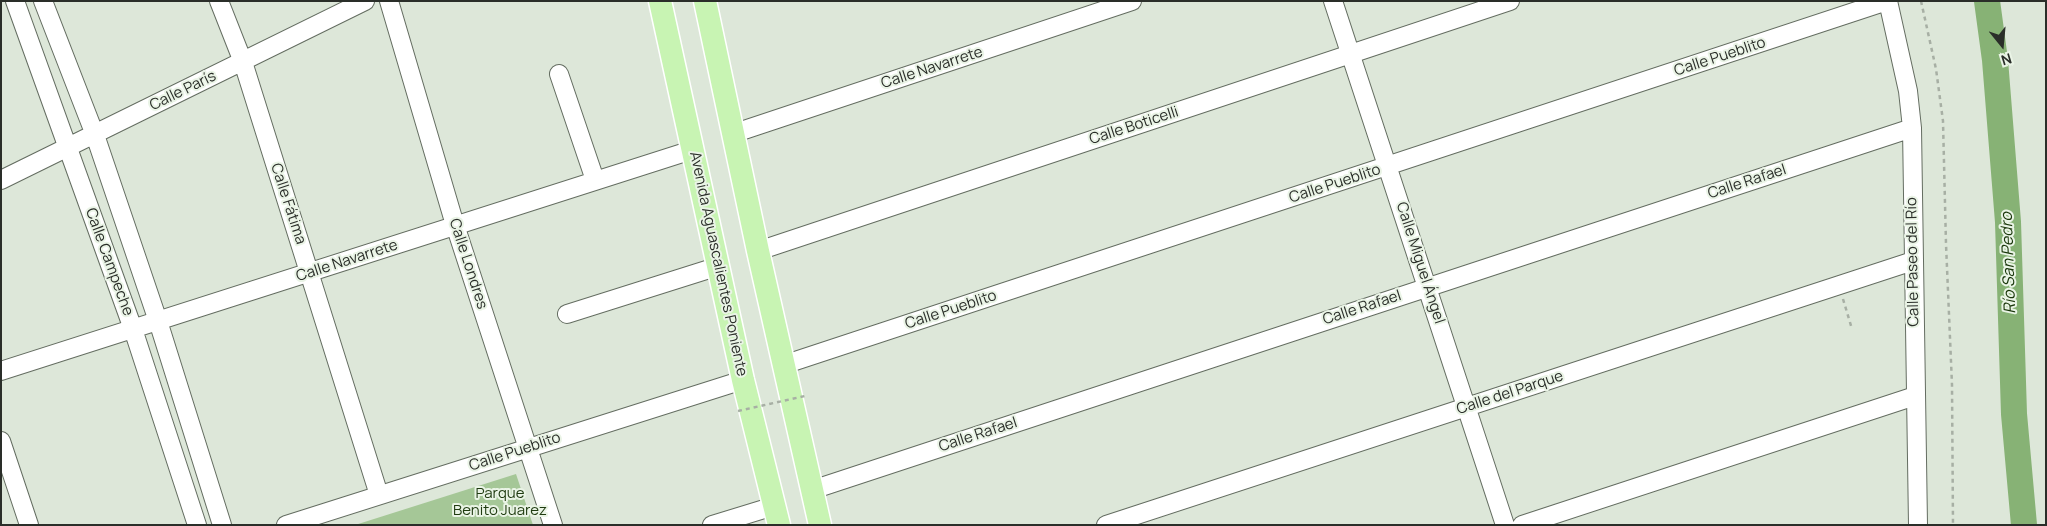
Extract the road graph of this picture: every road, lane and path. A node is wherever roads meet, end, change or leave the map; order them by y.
1 (15, 1) edge
2 (44, 1) edge
3 (219, 1) edge
4 (365, 1) edge
5 (389, 1) edge
6 (660, 1) edge
7 (705, 1) edge
8 (1132, 1) edge
9 (1333, 1) edge
10 (1510, 1) edge
11 (1888, 1) edge
12 (1921, 1) edge
13 (1351, 53) junction
14 (243, 62) junction
15 (559, 74) dead end
16 (1912, 128) junction
17 (732, 134) junction
18 (95, 135) junction
19 (68, 148) junction
20 (692, 150) junction
21 (1388, 167) junction
22 (1, 180) edge
23 (595, 180) junction
24 (455, 225) junction
25 (758, 251) junction
26 (1913, 261) junction
27 (719, 266) junction
28 (310, 273) junction
29 (1839, 285) junction
30 (1428, 286) junction
31 (567, 314) dead end
32 (158, 321) junction
33 (133, 329) junction
34 (1852, 329) dead end
35 (783, 365) junction
36 (1, 371) edge
37 (743, 380) junction
38 (805, 396) dead end
39 (1915, 396) junction
40 (1466, 407) junction
41 (738, 411) dead end
42 (1, 441) edge
43 (529, 448) junction
44 (812, 490) junction
45 (379, 495) junction
46 (777, 515) edge
47 (29, 525) edge
48 (197, 525) edge
49 (222, 525) edge
50 (286, 525) edge
51 (553, 525) edge
52 (712, 525) edge
53 (820, 525) edge
54 (1106, 525) edge
55 (1505, 525) edge
56 (1522, 525) edge
57 (1918, 525) edge
58 (1952, 525) edge

1 - 19 street, Calle Campeche
2 - 18 street, Calle Campeche
3 - 14 street, Calle Fátima
4 - 14 street, Calle París
5 - 24 street, Calle Londres
6 - 20 main road, Avenida Aguascalientes Poniente
7 - 17 main road
8 - 17 street, Calle Navarrete
9 - 13 street, Calle Miguel Ángel
10 - 13 street, Calle Boticelli
11 - 16 street, Calle Paseo del Río
11 - 21 street, Calle Pueblito
12 - 58 path
13 - 21 street, Calle Miguel Ángel
13 - 25 street, Calle Boticelli
14 - 18 street, Calle París
14 - 28 street, Calle Fátima
15 - 23 street
16 - 26 street, Calle Paseo del Río
16 - 30 street, Calle Rafael
17 - 25 main road
18 - 19 street, Calle París
18 - 32 street, Calle Campeche
19 - 22 street, Calle París
19 - 33 street, Calle Campeche
20 - 23 street, Calle Navarrete
20 - 27 main road, Avenida Aguascalientes Poniente
21 - 30 street, Calle Miguel Ángel
21 - 35 street, Calle Pueblito
23 - 24 street, Calle Navarrete
24 - 28 street, Calle Navarrete
24 - 43 street, Calle Londres
25 - 35 main road
26 - 29 street, Calle del Parque
26 - 39 street, Calle Paseo del Río
27 - 31 street
27 - 37 main road, Avenida Aguascalientes Poniente
28 - 32 street, Calle Navarrete
28 - 45 street, Calle Fátima
29 - 34 path
29 - 40 street, Calle del Parque
30 - 40 street, Calle Miguel Ángel
30 - 44 street, Calle Rafael
32 - 33 street, Calle Navarrete
32 - 49 street, Calle Campeche
33 - 36 street, Calle Navarrete
33 - 48 street, Calle Campeche
35 - 44 main road
37 - 43 street, Calle Pueblito
37 - 46 main road, Avenida Aguascalientes Poniente
38 - 41 path, bridge
39 - 56 street
39 - 57 street, Calle Paseo del Río
40 - 54 street, Calle del Parque
40 - 55 street, Calle Miguel Ángel
42 - 47 street
43 - 45 street, Calle Pueblito
43 - 51 street, Calle Londres
44 - 53 main road
45 - 50 street, Calle Pueblito
46 - 52 street

